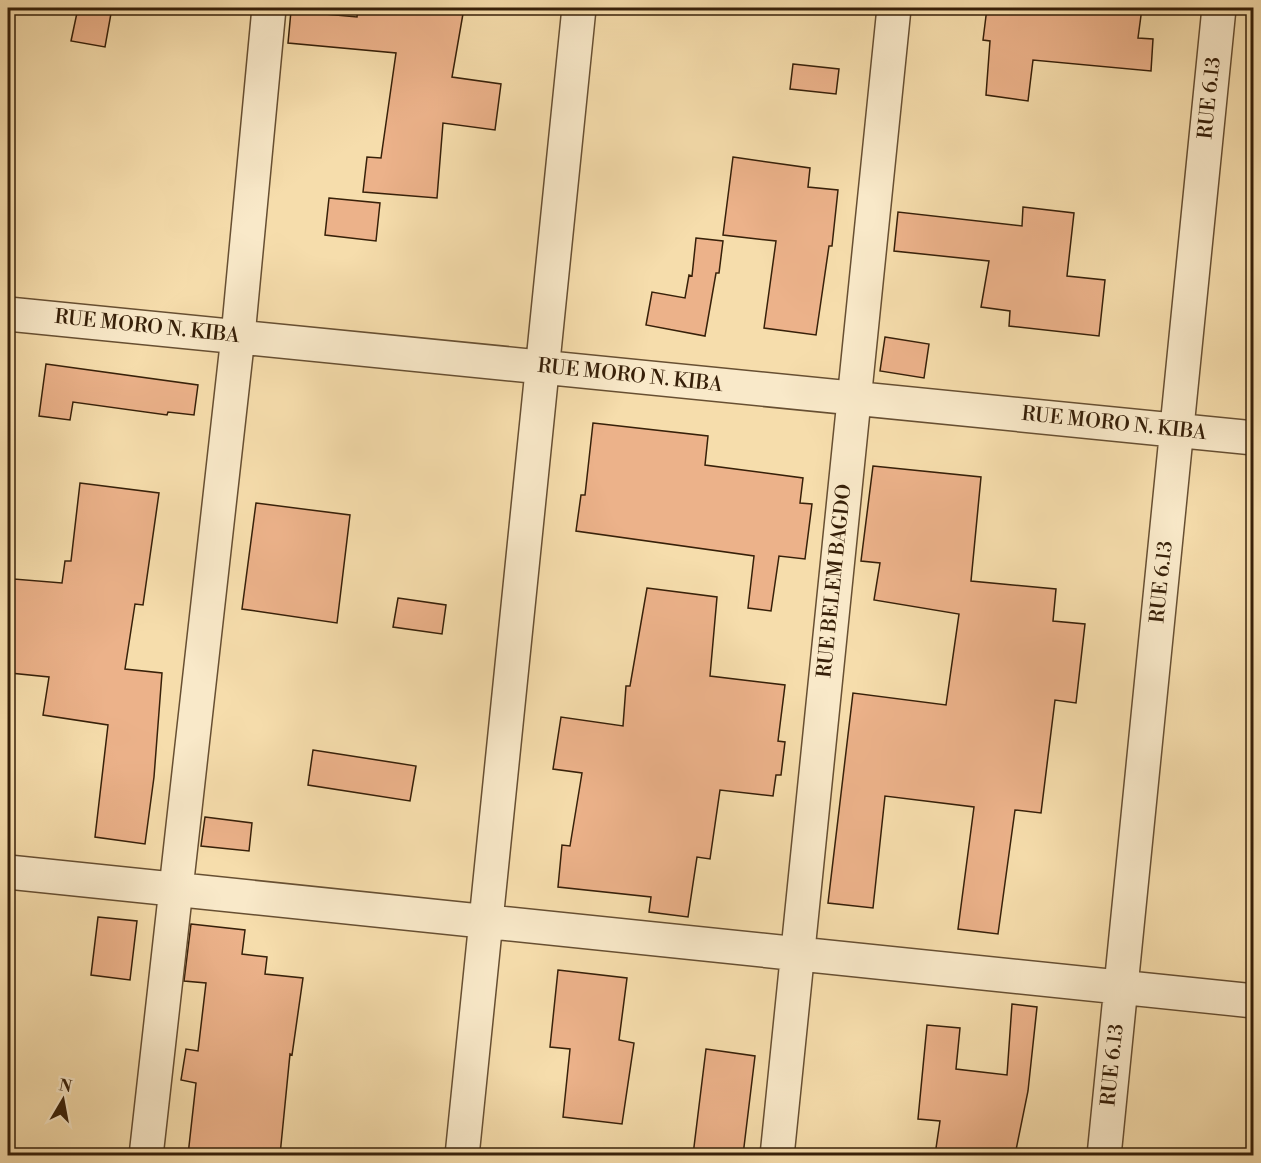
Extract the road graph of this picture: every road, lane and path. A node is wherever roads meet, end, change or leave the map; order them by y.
1 (269, 8) edge
2 (579, 8) edge
3 (894, 8) edge
4 (1219, 8) edge
5 (8, 314) edge
6 (237, 336) junction
7 (543, 367) junction
8 (854, 398) junction
9 (1177, 430) junction
10 (1254, 438) edge
11 (8, 872) edge
12 (176, 888) junction
13 (486, 922) junction
14 (798, 954) junction
15 (1120, 987) junction
16 (1254, 1001) edge
17 (146, 1155) edge
18 (462, 1155) edge
19 (777, 1155) edge
20 (1104, 1155) edge

1 - 6 street
2 - 7 street
3 - 8 street, RUE BELEM BAGDO
4 - 9 street, RUE 6.13
5 - 6 street, RUE MORO N. KIBA
6 - 7 street, RUE MORO N. KIBA
6 - 12 street
7 - 8 street, RUE MORO N. KIBA
7 - 13 street
8 - 9 street, RUE MORO N. KIBA
8 - 14 street, RUE BELEM BAGDO
9 - 10 street, RUE MORO N. KIBA
9 - 15 street, RUE 6.13
11 - 12 street
12 - 13 street
12 - 17 street
13 - 14 street
13 - 18 street
14 - 15 street
14 - 19 street, RUE BELEM BAGDO
15 - 16 street
15 - 20 street, RUE 6.13

